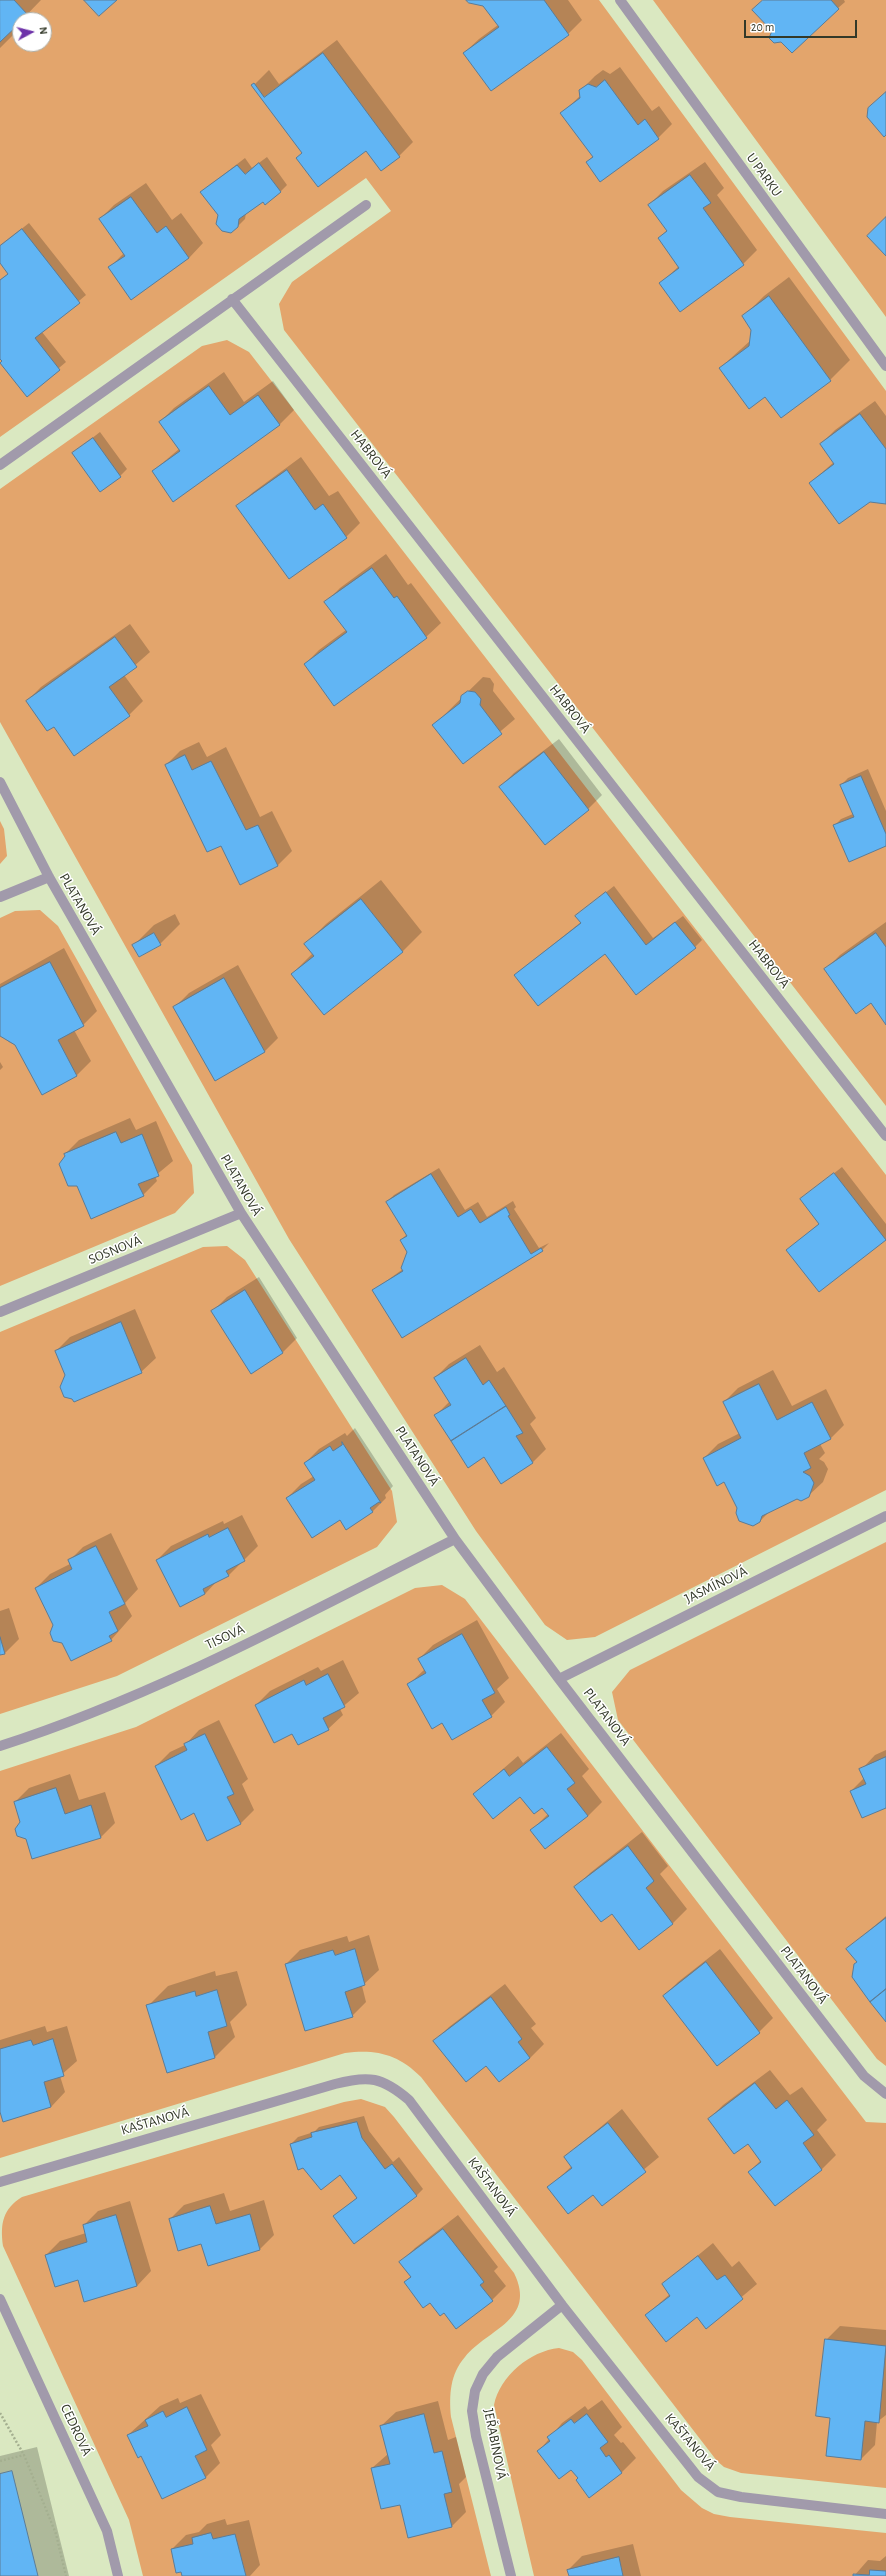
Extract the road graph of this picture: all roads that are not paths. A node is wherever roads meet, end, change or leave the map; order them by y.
1 (620, 0) edge
2 (366, 205) dead end
3 (232, 299) junction
4 (886, 366) edge
5 (0, 465) edge
6 (0, 782) edge
7 (49, 877) junction
8 (0, 897) edge
9 (886, 1136) edge
10 (241, 1213) junction
11 (0, 1312) edge
12 (886, 1516) edge
13 (455, 1538) junction
14 (559, 1679) junction
15 (0, 1746) edge
16 (886, 2094) edge
17 (0, 2182) edge
18 (0, 2300) edge
19 (562, 2305) junction
20 (886, 2514) edge
21 (118, 2576) edge
22 (511, 2576) edge

1 - 4 street, U PARKU
2 - 3 street
3 - 5 street
3 - 9 street, HABROVÁ
6 - 7 street, PLATANOVÁ
7 - 8 street
7 - 10 street, PLATANOVÁ
10 - 11 street, SOSNOVÁ
10 - 13 street, PLATANOVÁ
12 - 14 street, JASMÍNOVÁ
13 - 14 street, PLATANOVÁ
13 - 15 street, TISOVÁ
14 - 16 street, PLATANOVÁ
17 - 19 street, KAŠTANOVÁ
18 - 21 street, CEDROVÁ
19 - 20 street, KAŠTANOVÁ
19 - 22 street, JEŘABINOVÁ

